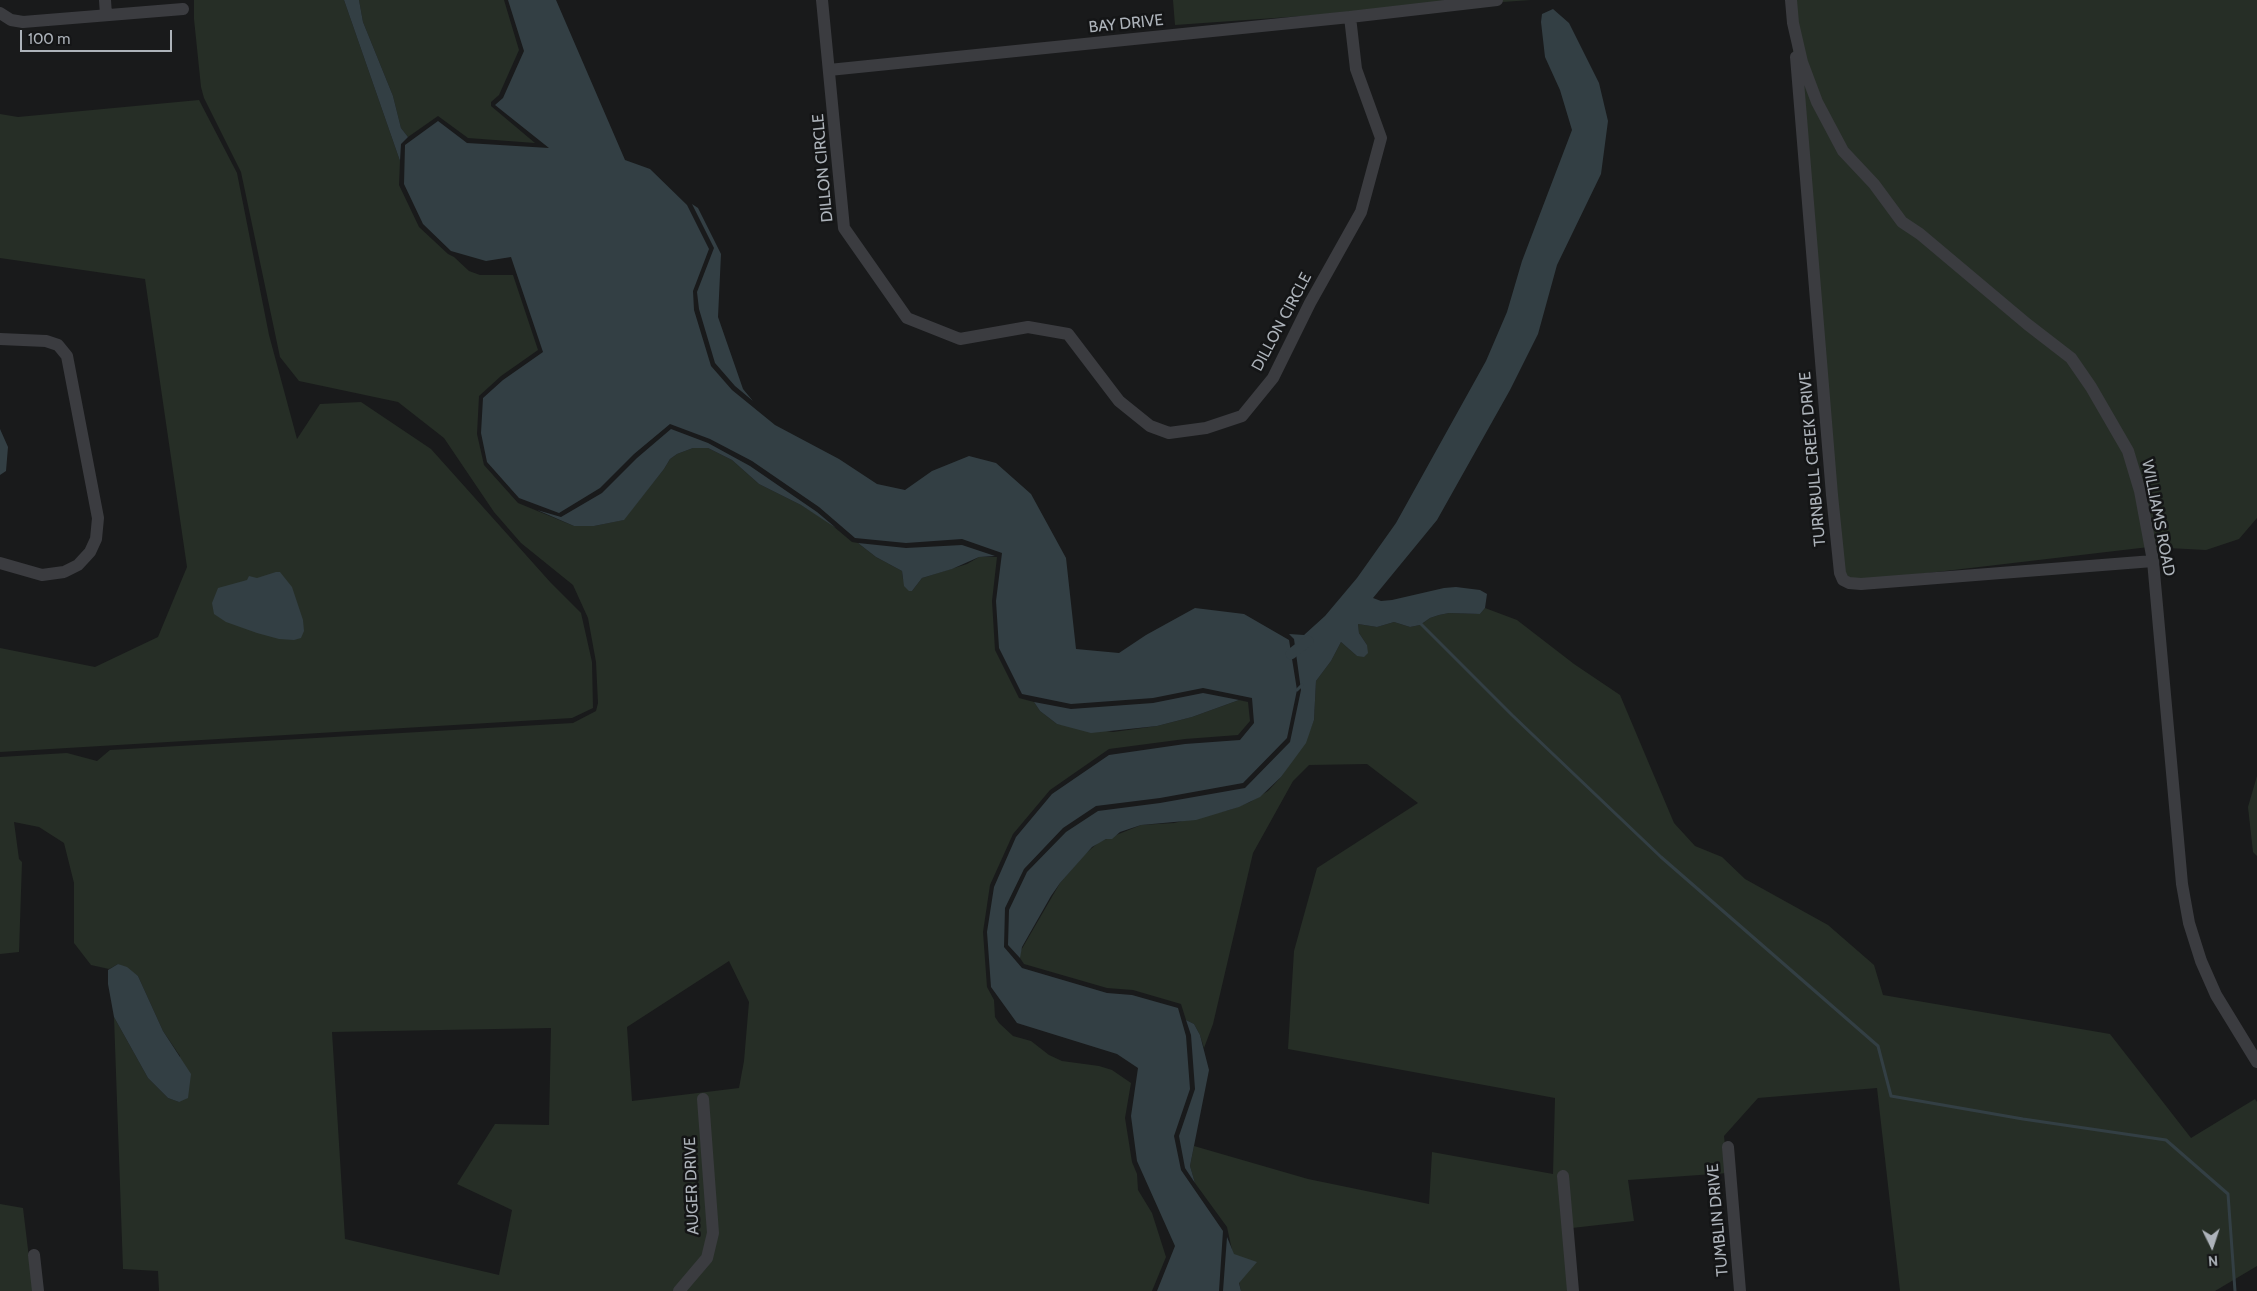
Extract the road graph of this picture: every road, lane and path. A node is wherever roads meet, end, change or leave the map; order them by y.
1 (105, 0) edge
2 (822, 0) edge
3 (1497, 0) edge
4 (1791, 0) edge
5 (183, 9) dead end
6 (0, 13) edge
7 (106, 15) junction
8 (1350, 17) junction
9 (1793, 23) junction
10 (829, 70) junction
11 (0, 339) edge
12 (2153, 561) junction
13 (0, 563) edge
14 (2257, 1062) edge
15 (703, 1099) dead end
16 (1728, 1147) dead end
17 (1563, 1176) dead end
18 (34, 1255) dead end
19 (38, 1291) edge
20 (679, 1291) edge
21 (1573, 1291) edge
22 (1740, 1291) edge

1 - 7 street
2 - 10 street
3 - 8 street, BAY DRIVE
4 - 9 street, WILLIAMS ROAD
5 - 7 street
6 - 7 street
8 - 10 street, BAY DRIVE
8 - 10 street, DILLON CIRCLE
9 - 12 street, WILLIAMS ROAD
9 - 12 street, TURNBULL CREEK DRIVE
11 - 13 street
12 - 14 street, WILLIAMS ROAD
15 - 20 street, AUGER DRIVE
16 - 22 street, TUMBLIN DRIVE
17 - 21 street
18 - 19 street

